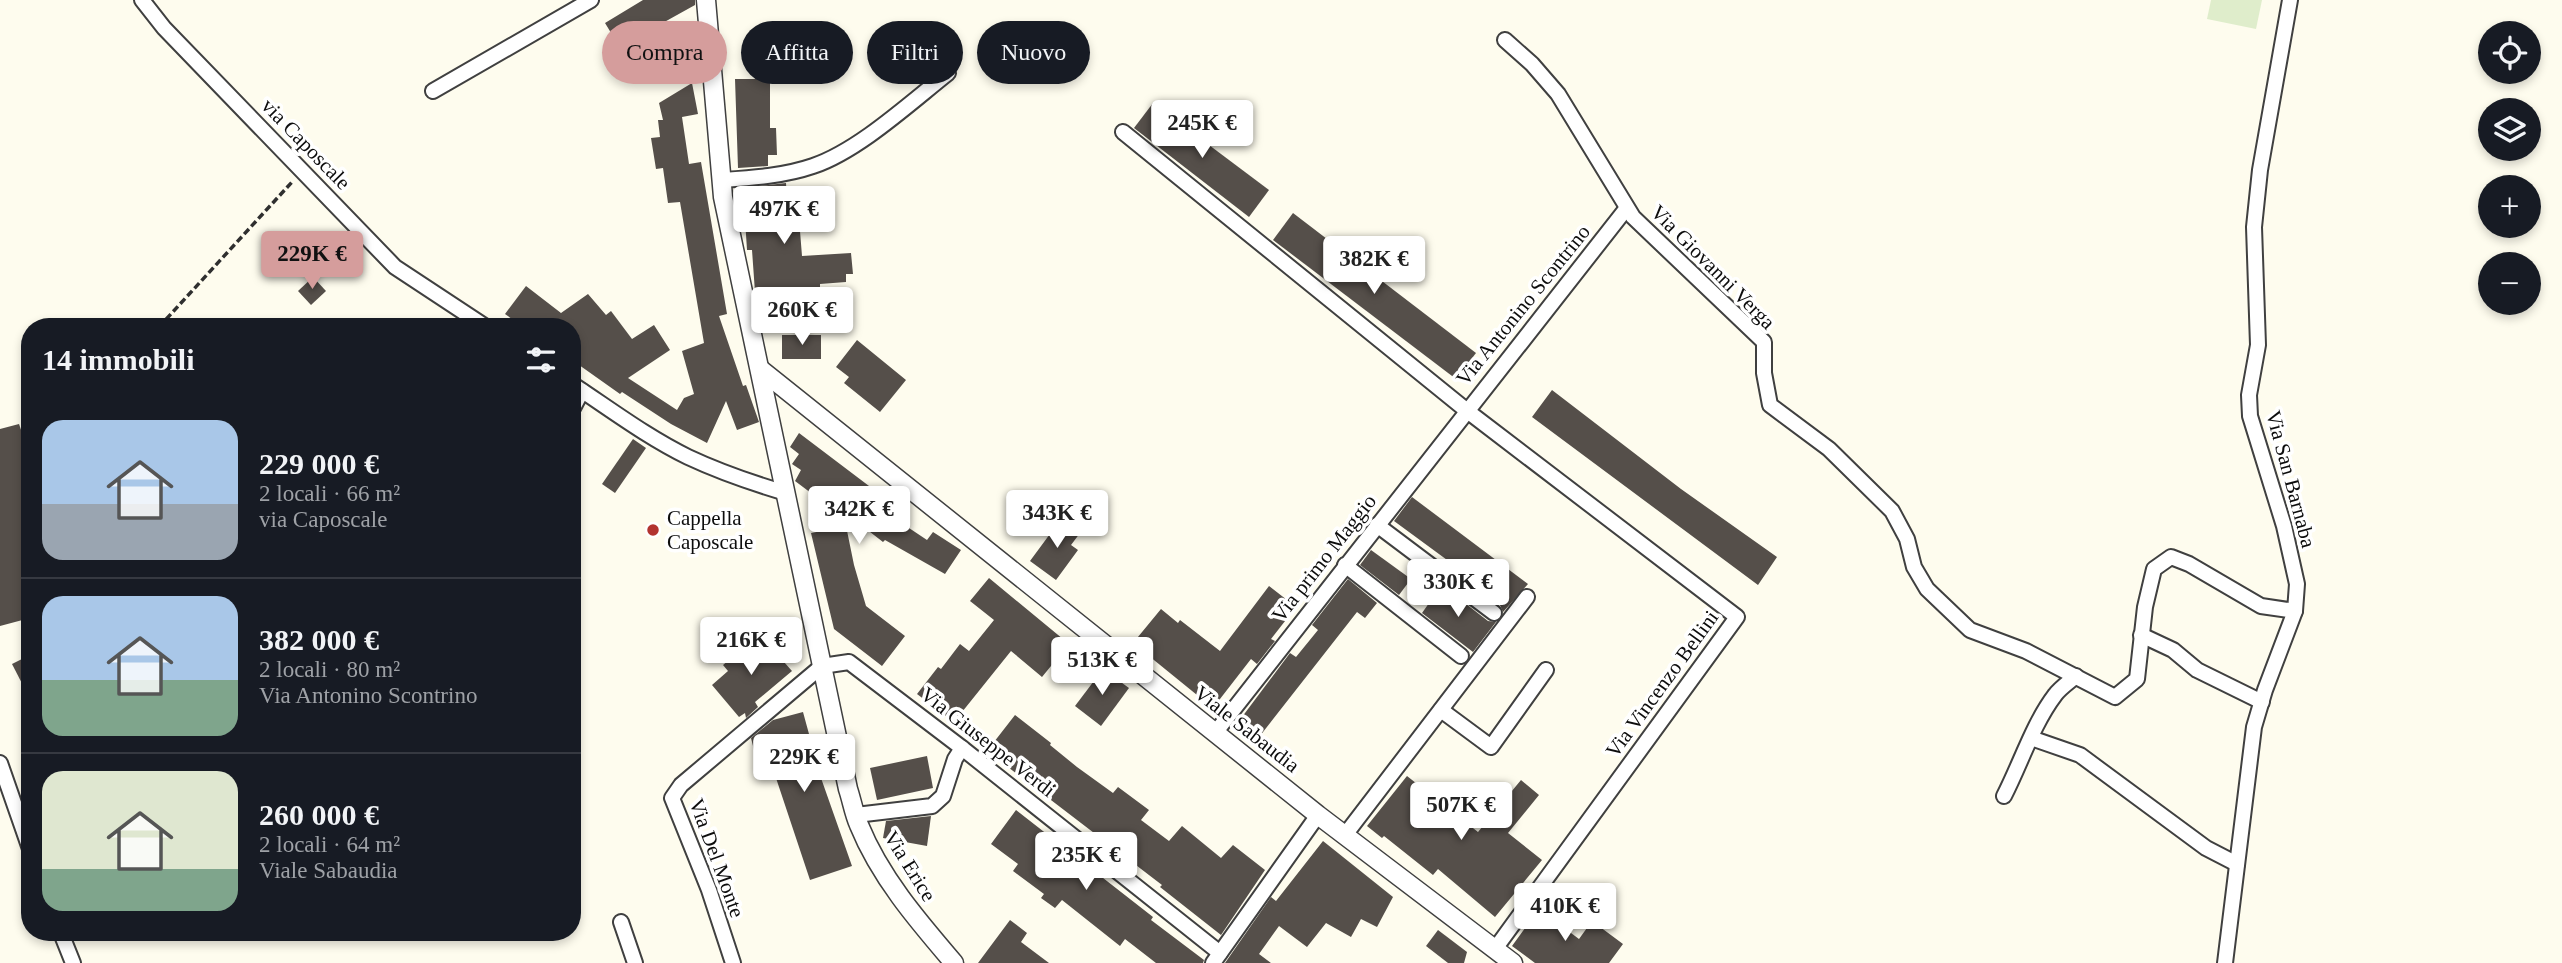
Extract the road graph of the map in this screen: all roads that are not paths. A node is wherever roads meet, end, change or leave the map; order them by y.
1 (142, 0) edge
2 (591, 0) edge
3 (706, 0) edge
4 (2290, 0) edge
5 (1504, 40) dead end
6 (935, 84) edge
7 (433, 90) dead end
8 (1123, 132) dead end
9 (722, 180) junction
10 (1626, 209) junction
11 (472, 318) edge
12 (760, 369) junction
13 (581, 391) edge
14 (1466, 410) junction
15 (786, 493) junction
16 (1377, 525) junction
17 (1345, 565) junction
18 (1527, 597) dead end
19 (2295, 611) junction
20 (1494, 613) dead end
21 (2141, 635) junction
22 (1461, 656) dead end
23 (822, 666) junction
24 (1546, 670) dead end
25 (2076, 676) junction
26 (2262, 702) junction
27 (1441, 710) junction
28 (1215, 733) junction
29 (2031, 738) junction
30 (962, 748) junction
31 (0, 763) edge
32 (2004, 796) dead end
33 (856, 814) junction
34 (1318, 815) junction
35 (21, 823) edge
36 (1345, 835) junction
37 (2237, 864) junction
38 (621, 922) dead end
39 (64, 941) edge
40 (1495, 949) junction
41 (1216, 958) edge
42 (73, 963) edge
43 (635, 963) edge
44 (733, 963) edge
45 (954, 963) edge
46 (1513, 963) edge
47 (2225, 963) edge

1 - 11 street, via Caposcale
2 - 7 street
3 - 9 street, Via Erice
4 - 19 street, Via San Barnaba
5 - 10 street, Via Giovanni Verga
6 - 9 street
8 - 14 street, Via Antonino Scontrino
9 - 12 street, Via Erice
10 - 14 street, Via Antonino Scontrino
10 - 25 street, Via Giovanni Verga
12 - 15 street, Via Erice
12 - 28 street, Viale Sabaudia
13 - 15 street
14 - 16 street, Via primo Maggio
14 - 40 street, Via Vincenzo Bellini
15 - 23 street, Via Erice
16 - 17 street, Via primo Maggio
16 - 20 street
17 - 22 street
17 - 28 street, Via primo Maggio
18 - 27 street
19 - 21 street, Via Giovanni Verga
19 - 26 street, Via San Barnaba
21 - 25 street, Via Giovanni Verga
21 - 26 street
23 - 30 street, Via Giuseppe Verdi
23 - 33 street, Via Erice
23 - 44 street, Via Del Monte
24 - 27 street
25 - 29 street
26 - 37 street, Via San Barnaba
27 - 36 street
28 - 34 street, Viale Sabaudia
29 - 32 street
29 - 37 street
30 - 33 street
30 - 41 street, Via Giuseppe Verdi
31 - 35 street
33 - 45 street, Via Erice
34 - 36 street, Viale Sabaudia
34 - 41 street
36 - 40 street, Viale Sabaudia
37 - 47 street, Via San Barnaba
38 - 43 street
39 - 42 street
40 - 46 street, Viale Sabaudia

